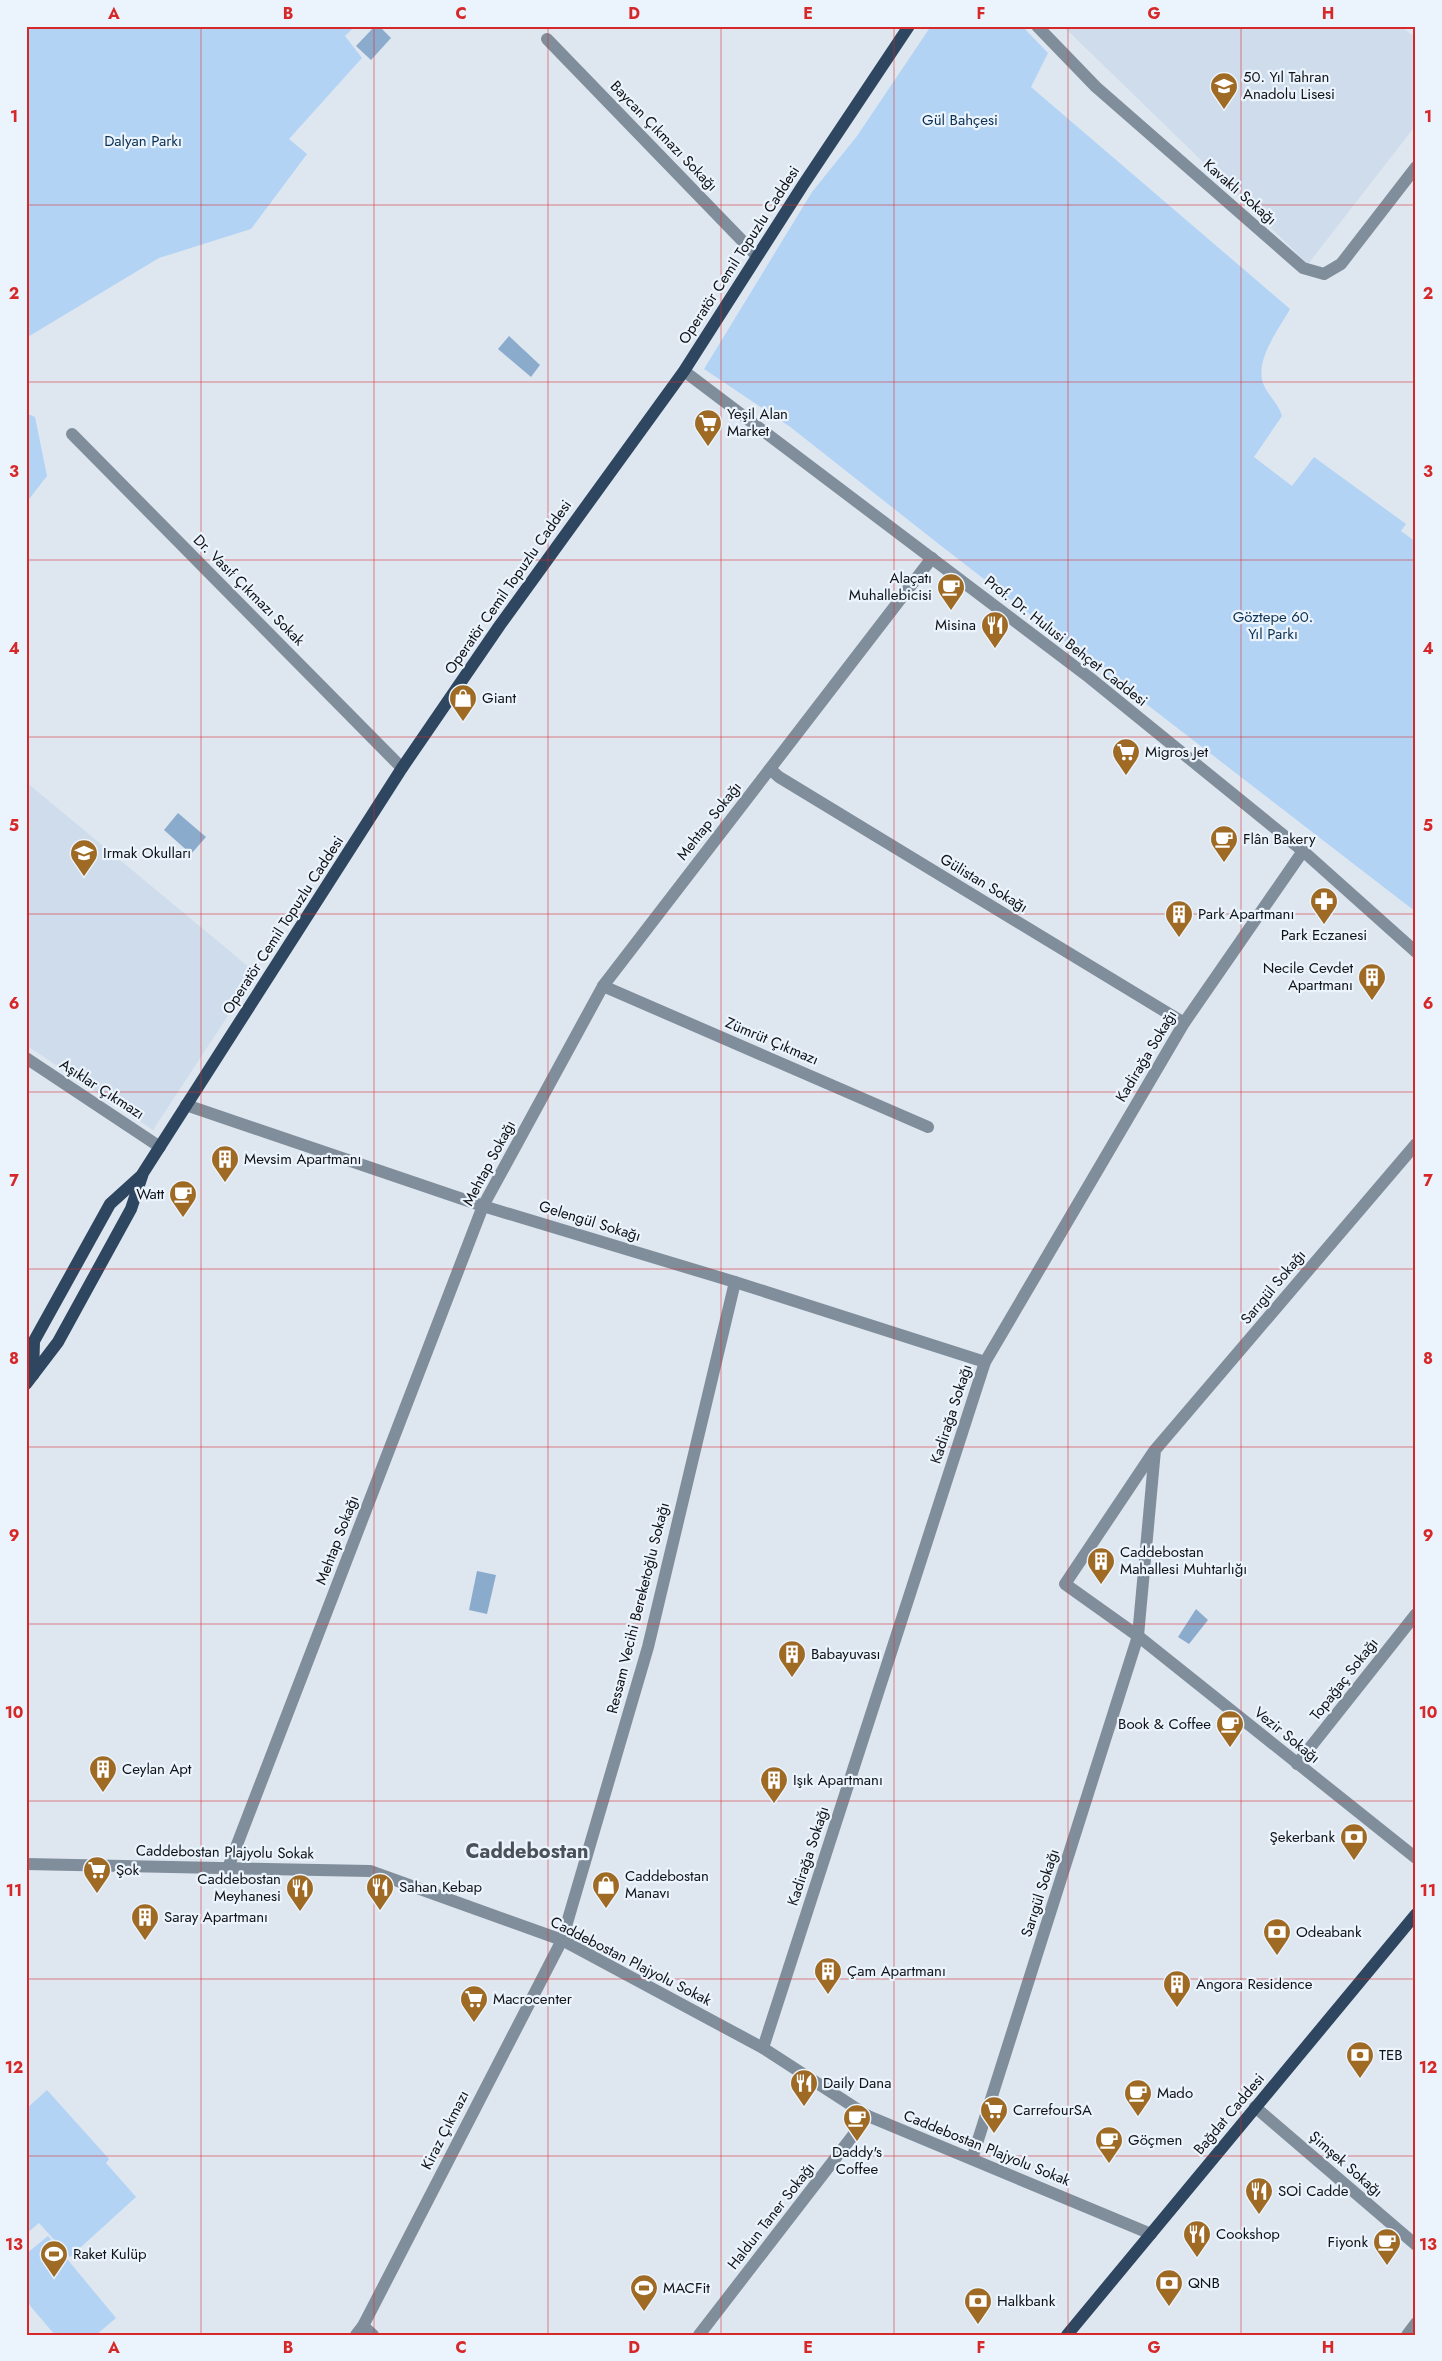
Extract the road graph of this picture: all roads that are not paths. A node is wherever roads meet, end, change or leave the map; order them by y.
1 (909, 26) edge
2 (1036, 26) edge
3 (547, 39) dead end
4 (1416, 167) edge
5 (757, 256) junction
6 (684, 371) junction
7 (72, 434) dead end
8 (932, 558) junction
9 (402, 768) junction
10 (770, 769) junction
11 (1303, 851) junction
12 (1416, 952) edge
13 (603, 986) junction
14 (1184, 1023) junction
15 (26, 1058) edge
16 (186, 1105) junction
17 (928, 1127) dead end
18 (1416, 1144) edge
19 (160, 1147) junction
20 (144, 1173) junction
21 (483, 1206) junction
22 (735, 1282) junction
23 (985, 1362) junction
24 (29, 1379) edge
25 (1155, 1450) junction
26 (1416, 1614) edge
27 (1138, 1636) junction
28 (1297, 1764) junction
29 (1416, 1858) edge
30 (26, 1864) edge
31 (228, 1868) junction
32 (1416, 1914) edge
33 (562, 1940) junction
34 (764, 2048) junction
35 (1255, 2107) junction
36 (868, 2116) junction
37 (972, 2159) junction
38 (1151, 2234) junction
39 (1416, 2245) edge
40 (1416, 2323) edge
41 (360, 2330) edge
42 (373, 2335) edge
43 (699, 2335) edge
44 (1067, 2335) edge
45 (1407, 2335) edge

1 - 5 main road, Operatör Cemil Topuzlu Caddesi
2 - 4 street, Kavaklı Sokağı
3 - 5 street, Baycan Çıkmazı Sokağı
5 - 6 main road, Operatör Cemil Topuzlu Caddesi
6 - 8 street, Prof. Dr. Hulusi Behçet Caddesi
6 - 9 main road, Operatör Cemil Topuzlu Caddesi
7 - 9 street, Dr. Vasıf Çıkmazı Sokak
8 - 10 street, Mehtap Sokağı
8 - 11 street, Prof. Dr. Hulusi Behçet Caddesi
9 - 16 main road, Operatör Cemil Topuzlu Caddesi
10 - 13 street, Mehtap Sokağı
10 - 14 street, Gülistan Sokağı
11 - 12 street, Prof. Dr. Hulusi Behçet Caddesi
11 - 14 street, Kadirağa Sokağı
13 - 17 street, Zümrüt Çıkmazı
13 - 21 street, Mehtap Sokağı
14 - 23 street, Kadirağa Sokağı
15 - 19 street, Aşıklar Çıkmazı
16 - 19 main road, Operatör Cemil Topuzlu Caddesi
16 - 21 street, Gelengül Sokağı
18 - 25 street, Sarıgül Sokağı
19 - 20 main road, Operatör Cemil Topuzlu Caddesi
20 - 24 main road, Operatör Cemil Topuzlu Caddesi
20 - 24 main road, Operatör Cemil Topuzlu Caddesi
21 - 22 street, Gelengül Sokağı
21 - 31 street, Mehtap Sokağı
22 - 23 street, Gelengül Sokağı
22 - 33 street, Ressam Vecihi Bereketoğlu Sokağı
23 - 34 street, Kadirağa Sokağı
25 - 27 street, Sarıgül Sokağı
25 - 27 street, Sarıgül Sokağı
26 - 28 street, Topağaç Sokağı
27 - 28 street, Vezir Sokağı
27 - 37 street, Sarıgül Sokağı
28 - 29 street, Vezir Sokağı
30 - 31 street, Caddebostan Plajyolu Sokak
31 - 33 street, Caddebostan Plajyolu Sokak
32 - 35 main road, Bağdat Caddesi
33 - 34 street, Caddebostan Plajyolu Sokak
33 - 41 street, Kiraz Çıkmazı
34 - 36 street, Caddebostan Plajyolu Sokak
35 - 38 main road, Bağdat Caddesi
35 - 39 street, Şimşek Sokağı
36 - 37 street, Caddebostan Plajyolu Sokak
36 - 43 street, Haldun Taner Sokağı
37 - 38 street, Caddebostan Plajyolu Sokak
38 - 44 main road, Bağdat Caddesi
40 - 45 street
41 - 42 street

